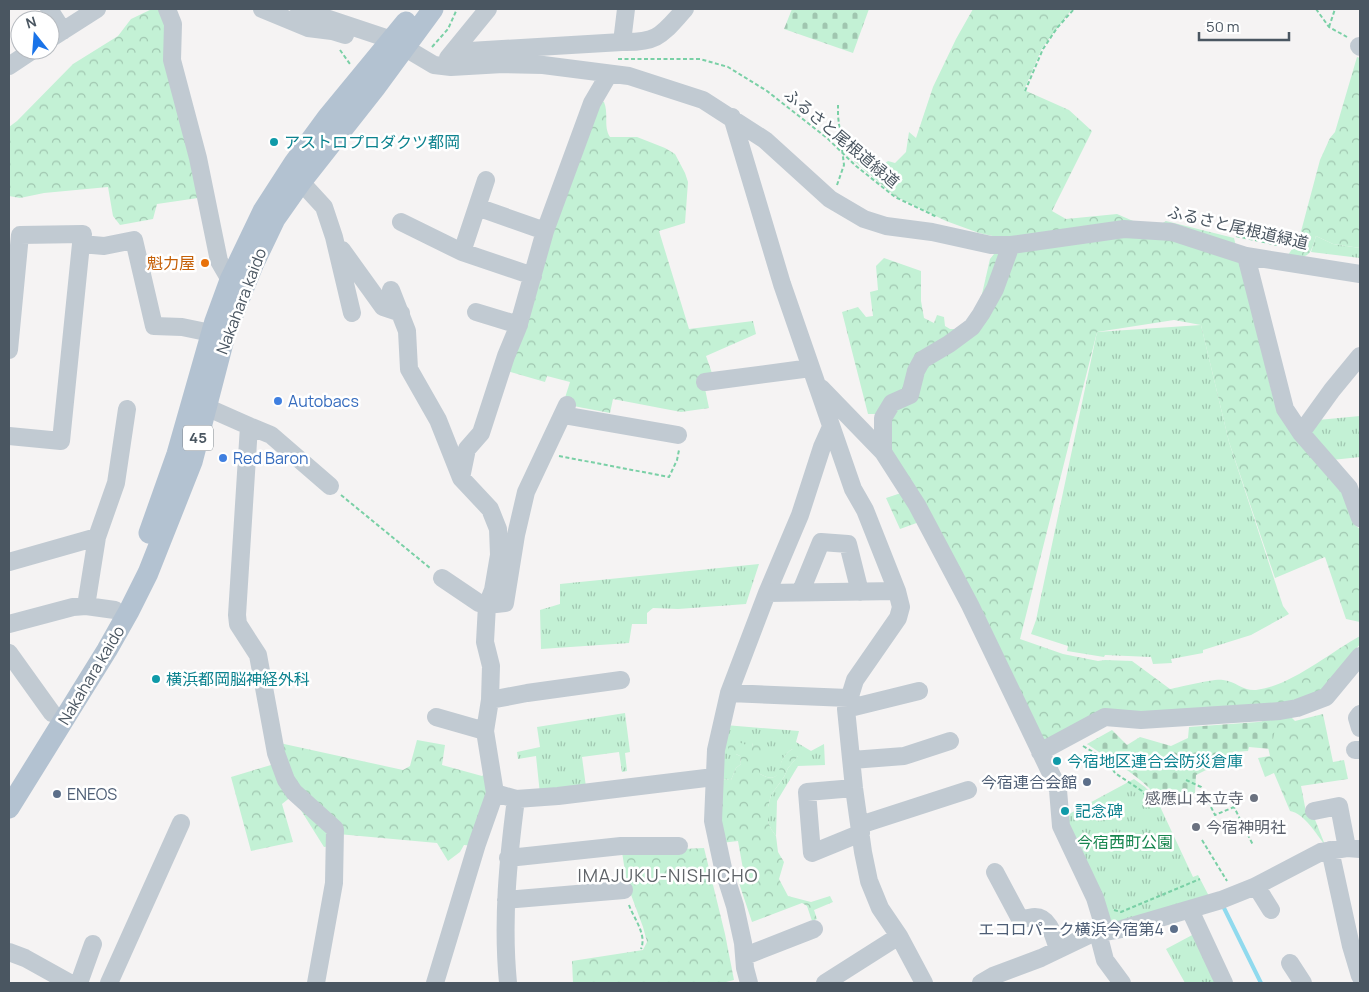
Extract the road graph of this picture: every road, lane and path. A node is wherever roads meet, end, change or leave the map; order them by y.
1 (97, 9) edge
2 (167, 9) edge
3 (262, 9) edge
4 (299, 9) edge
5 (416, 9) edge
6 (434, 9) edge
7 (457, 9) edge
8 (488, 9) edge
9 (626, 9) edge
10 (686, 9) edge
11 (1074, 9) edge
12 (1316, 9) edge
13 (1336, 9) edge
14 (1329, 27) junction
15 (60, 32) edge
16 (622, 42) junction
17 (390, 47) junction
18 (432, 47) dead end
19 (1360, 47) edge
20 (453, 52) junction
21 (442, 66) junction
22 (612, 66) junction
23 (378, 69) junction
24 (1025, 91) dead end
25 (838, 105) dead end
26 (732, 117) junction
27 (843, 154) junction
28 (486, 180) dead end
29 (301, 182) junction
30 (830, 199) junction
31 (477, 207) junction
32 (944, 220) dead end
33 (401, 222) dead end
34 (545, 231) junction
35 (14, 235) edge
36 (334, 236) junction
37 (1233, 236) dead end
38 (81, 244) junction
39 (1011, 246) junction
40 (1281, 246) dead end
41 (462, 252) junction
42 (1246, 256) junction
43 (1360, 274) edge
44 (533, 276) junction
45 (230, 280) junction
46 (391, 290) dead end
47 (476, 312) dead end
48 (352, 313) dead end
49 (401, 313) junction
50 (519, 325) junction
51 (211, 333) junction
52 (9, 350) edge
53 (1360, 356) edge
54 (811, 368) junction
55 (705, 382) dead end
56 (818, 385) junction
57 (198, 405) junction
58 (127, 410) dead end
59 (249, 426) junction
60 (831, 427) junction
61 (1302, 433) junction
62 (678, 435) joint
63 (9, 436) edge
64 (883, 452) junction
65 (544, 453) junction
66 (461, 478) junction
67 (330, 486) joint
68 (1360, 518) edge
69 (97, 537) junction
70 (9, 562) edge
71 (442, 578) joint
72 (897, 590) junction
73 (801, 591) junction
74 (767, 592) junction
75 (860, 592) junction
76 (487, 605) junction
77 (86, 606) junction
78 (115, 610) junction
79 (9, 624) edge
80 (9, 653) edge
81 (1360, 656) edge
82 (620, 680) dead end
83 (919, 691) dead end
84 (729, 693) junction
85 (490, 700) junction
86 (847, 703) junction
87 (52, 713) junction
88 (1360, 714) edge
89 (436, 717) dead end
90 (1360, 728) edge
91 (485, 730) junction
92 (950, 741) dead end
93 (1082, 745) dead end
94 (1040, 752) junction
95 (852, 760) junction
96 (714, 777) junction
97 (1186, 780) dead end
98 (9, 783) edge
99 (854, 788) junction
100 (968, 790) dead end
101 (495, 792) junction
102 (516, 799) junction
103 (1151, 802) dead end
104 (9, 808) edge
105 (1314, 811) dead end
106 (181, 822) dead end
107 (861, 829) junction
108 (1202, 840) dead end
109 (1253, 845) dead end
110 (679, 846) dead end
111 (1346, 849) edge
112 (508, 858) junction
113 (994, 872) dead end
114 (1200, 879) dead end
115 (1228, 882) dead end
116 (1178, 885) dead end
117 (1256, 886) junction
118 (1180, 888) junction
119 (624, 890) joint
120 (506, 900) junction
121 (1190, 910) junction
122 (1271, 910) dead end
123 (1100, 912) junction
124 (814, 930) dead end
125 (1101, 933) junction
126 (899, 936) junction
127 (93, 944) dead end
128 (1356, 945) edge
129 (641, 949) dead end
130 (1058, 949) junction
131 (9, 952) edge
132 (744, 956) junction
133 (1290, 963) dead end
134 (1360, 976) edge
135 (990, 981) edge
136 (70, 983) edge
137 (79, 983) edge
138 (109, 983) edge
139 (320, 983) edge
140 (435, 983) edge
141 (508, 983) edge
142 (749, 983) edge
143 (825, 983) edge
144 (924, 983) edge
145 (1122, 983) edge
146 (1224, 983) edge
147 (1302, 983) edge

1 - 15 street
2 - 45 street
3 - 17 street
4 - 17 street
5 - 17 main road, Nakahara kaido / 45
6 - 17 main road, Nakahara kaido / 45
7 - 18 path
8 - 20 street
9 - 16 street
10 - 16 street
11 - 24 path
12 - 14 path
13 - 14 path
14 - 19 path
16 - 20 street
17 - 21 street
17 - 23 main road, Nakahara kaido / 45
20 - 21 street
21 - 22 street
22 - 26 street
22 - 27 path, ふるさと尾根道緑道
22 - 34 street
23 - 29 main road, Nakahara kaido / 45
23 - 45 main road, Nakahara kaido / 45
25 - 27 path
26 - 30 street
26 - 54 street
27 - 30 path
27 - 32 path, ふるさと尾根道緑道
28 - 31 street
29 - 36 street
29 - 57 main road, Nakahara kaido / 45
30 - 39 street
31 - 34 street
31 - 41 street
33 - 41 street
34 - 44 street
35 - 38 street
35 - 52 street
36 - 48 street
36 - 49 street
37 - 40 path, ふるさと尾根道緑道
38 - 51 street
38 - 63 street
39 - 42 street
39 - 64 street
41 - 44 street
42 - 43 street
42 - 61 street
44 - 50 street
45 - 51 main road, Nakahara kaido / 45
46 - 49 street
47 - 50 street
49 - 66 street
50 - 66 street
51 - 57 main road, Nakahara kaido / 45
53 - 61 street
54 - 55 street
54 - 56 street
56 - 60 street
56 - 64 street
57 - 59 street
57 - 78 main road, Nakahara kaido / 45
57 - 104 main road, Nakahara kaido / 45
58 - 69 street
59 - 67 street
59 - 139 street
60 - 72 street
60 - 74 street
61 - 68 street
62 - 65 street
62 - 65 path
64 - 94 street
65 - 76 street
66 - 76 street
67 - 71 path
69 - 70 street
69 - 77 street
71 - 76 street
72 - 75 street
72 - 86 street
73 - 74 street
73 - 75 street
73 - 75 street
74 - 84 street
76 - 85 street
77 - 78 street
77 - 79 street
78 - 87 main road, Nakahara kaido / 45
80 - 87 street
81 - 94 street
82 - 85 street
83 - 86 street
84 - 86 street
84 - 96 street
85 - 91 street
86 - 95 street
87 - 98 main road, Nakahara kaido / 45
88 - 90 street
89 - 91 street
91 - 101 street
92 - 95 street
93 - 103 path
94 - 123 street
95 - 99 street
96 - 102 street
96 - 132 street
97 - 109 path
99 - 107 street
99 - 107 street
100 - 107 street
101 - 102 street
101 - 140 street
102 - 112 street
105 - 111 street
106 - 138 street
107 - 126 street
108 - 115 path
110 - 112 street
111 - 117 street
111 - 128 street
112 - 120 street
113 - 130 street
114 - 118 path
116 - 118 path
117 - 121 street
117 - 122 street
118 - 123 path
119 - 120 street
119 - 129 path
120 - 141 street
121 - 125 street
121 - 146 street
123 - 125 street
124 - 132 street
125 - 130 street
125 - 145 street
126 - 143 street
126 - 144 street
127 - 137 street
128 - 134 street
130 - 135 street
131 - 136 street
132 - 142 street
133 - 147 street

